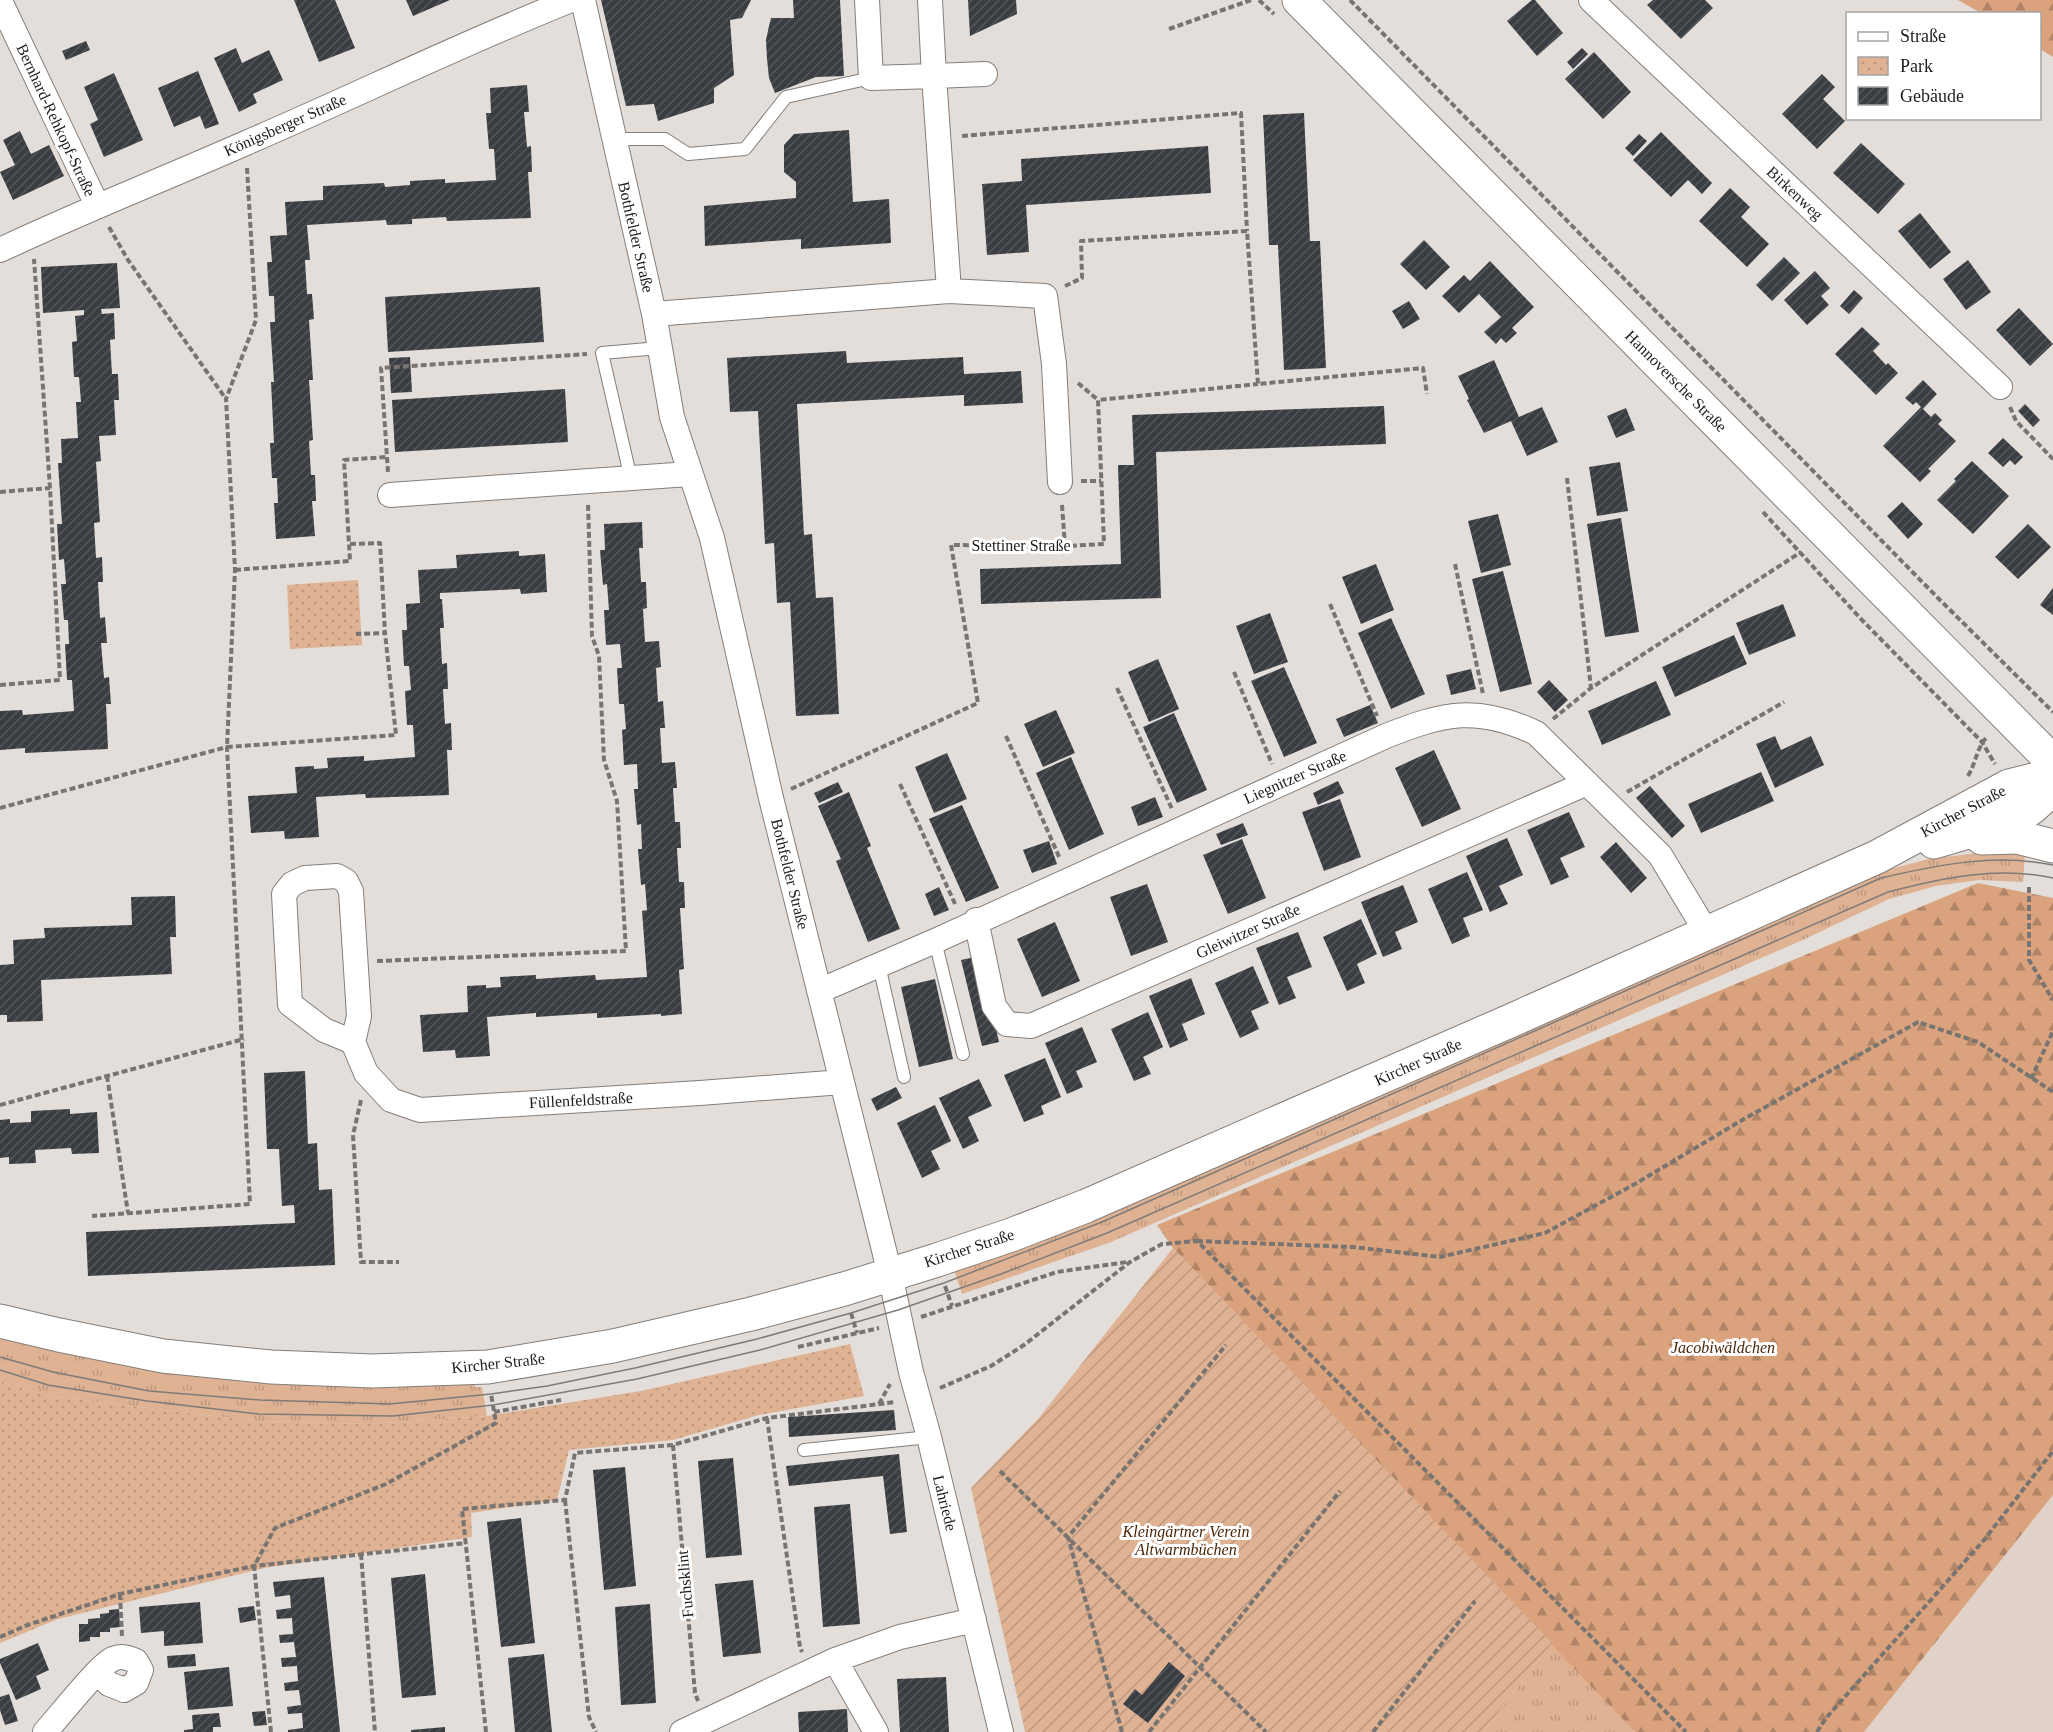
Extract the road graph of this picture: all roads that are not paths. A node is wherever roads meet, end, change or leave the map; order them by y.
1 (571, 0) edge
2 (583, 0) edge
3 (867, 0) edge
4 (930, 0) edge
5 (1591, 0) edge
6 (0, 2) edge
7 (1312, 4) edge
8 (985, 74) dead end
9 (934, 76) junction
10 (871, 78) junction
11 (614, 139) junction
12 (97, 206) junction
13 (0, 250) edge
14 (949, 291) junction
15 (654, 314) junction
16 (659, 348) junction
17 (2000, 387) road end
18 (689, 474) junction
19 (631, 479) junction
20 (1060, 482) dead end
21 (390, 495) road end
22 (2053, 762) edge
23 (2053, 775) edge
24 (1587, 783) junction
25 (2053, 786) edge
26 (1947, 839) junction
27 (2053, 846) edge
28 (1877, 857) junction
29 (970, 923) junction
30 (1707, 933) junction
31 (935, 940) junction
32 (879, 964) junction
33 (819, 990) junction
34 (353, 1042) junction
35 (963, 1054) dead end
36 (904, 1077) dead end
37 (842, 1082) junction
38 (890, 1274) junction
39 (0, 1321) edge
40 (929, 1437) junction
41 (804, 1450) dead end
42 (974, 1620) junction
43 (123, 1656) road end
44 (836, 1660) junction
45 (45, 1732) edge
46 (682, 1732) edge
47 (876, 1732) edge
48 (1001, 1732) edge

1 - 12 street, Königsberger Straße
2 - 11 street, Bothfelder Straße
3 - 10 street
4 - 9 street
5 - 17 street, Birkenweg
6 - 12 street, Bernhard-Rehkopf-Straße
7 - 22 main road, Hannoversche Straße
8 - 9 street
9 - 10 street
9 - 14 street
10 - 11 lane
11 - 15 street, Bothfelder Straße
12 - 13 street, Königsberger Straße
14 - 15 street
14 - 20 street
15 - 16 street, Bothfelder Straße
16 - 18 street, Bothfelder Straße
16 - 19 lane
18 - 19 street
18 - 33 street, Bothfelder Straße
19 - 21 street
23 - 28 main road, Kircher Straße
24 - 29 street, Liegnitzer Straße
24 - 29 street, Gleiwitzer Straße
24 - 30 street, Liegnitzer Straße
25 - 26 main road, Kircher Straße
26 - 27 main road, Kircher Straße
26 - 28 main road, Kircher Straße
28 - 30 main road, Kircher Straße
29 - 31 street, Liegnitzer Straße
30 - 38 main road, Kircher Straße
31 - 32 street, Liegnitzer Straße
31 - 35 lane
32 - 33 street, Liegnitzer Straße
32 - 36 lane
33 - 37 street, Bothfelder Straße
34 - 34 street
34 - 37 street, Füllenfeldstraße
37 - 38 street, Bothfelder Straße
38 - 39 main road, Kircher Straße
38 - 40 street, Lahriede
40 - 41 lane
40 - 42 street, Lahriede
42 - 44 street
42 - 48 street, Lahriede
43 - 45 street
44 - 46 street
44 - 47 street

